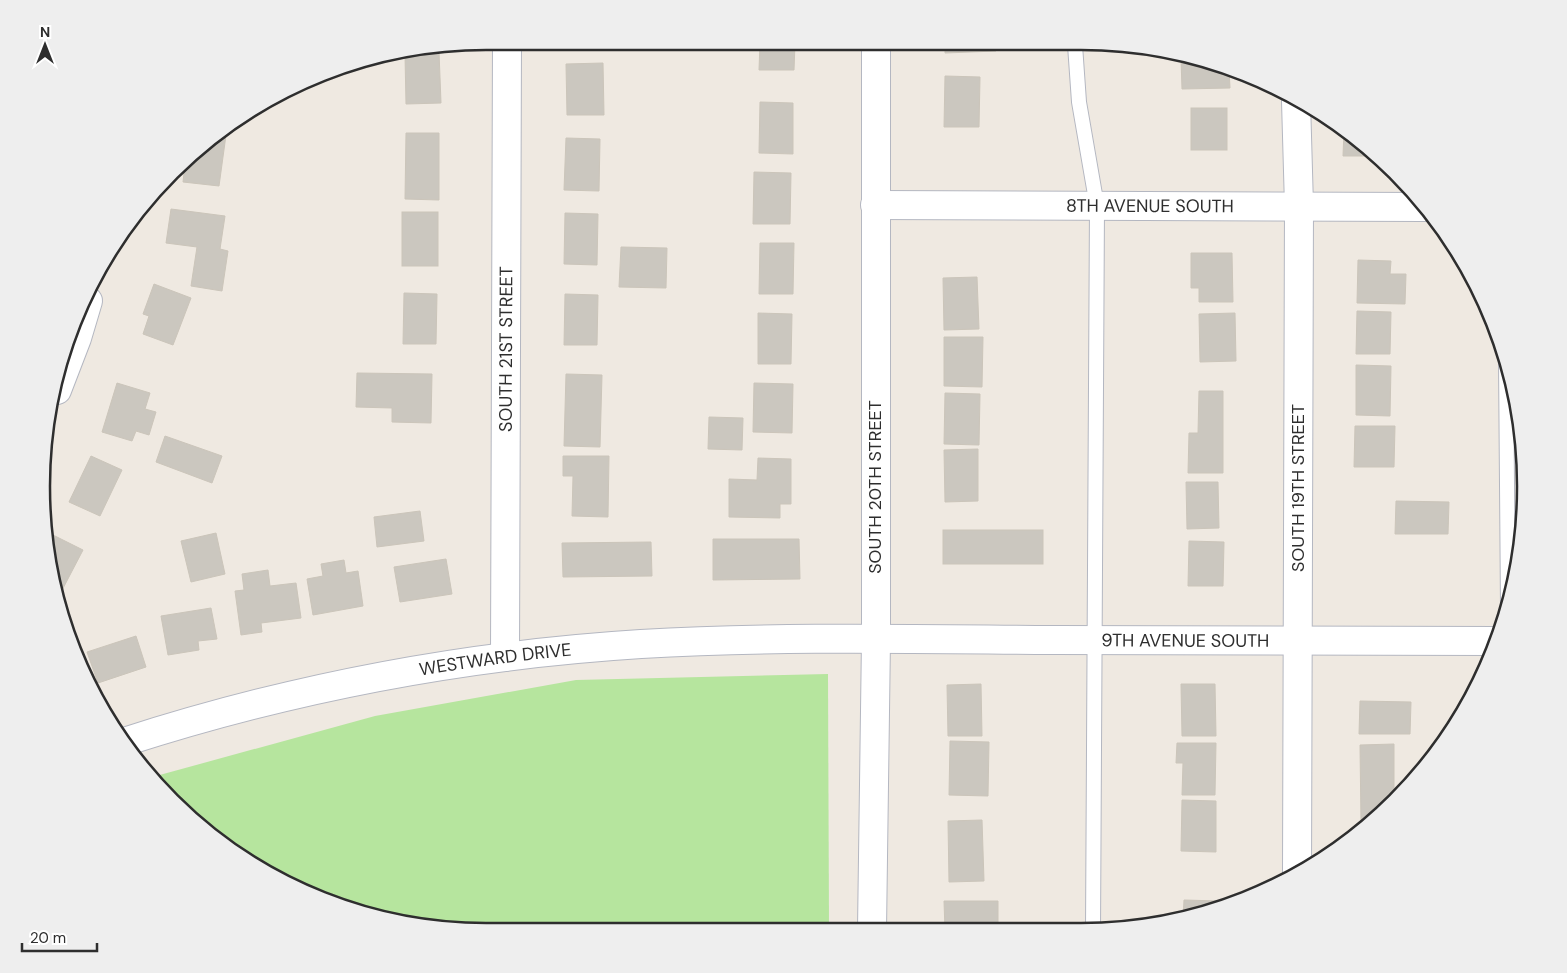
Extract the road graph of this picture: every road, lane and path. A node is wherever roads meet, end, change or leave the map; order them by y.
1 (507, 50) edge
2 (876, 50) edge
3 (1075, 50) edge
4 (1296, 107) edge
5 (875, 205) junction
6 (1097, 206) junction
7 (1299, 206) junction
8 (1415, 207) edge
9 (81, 325) edge
10 (70, 355) edge
11 (1506, 390) edge
12 (1508, 577) edge
13 (876, 639) junction
14 (1095, 640) junction
15 (1298, 641) junction
16 (1488, 642) edge
17 (505, 657) junction
18 (131, 740) edge
19 (1297, 866) edge
20 (872, 923) edge
21 (1093, 923) edge

1 - 17 street, SOUTH 21ST STREET
2 - 5 street, SOUTH 20TH STREET
3 - 6 lane
4 - 7 street, SOUTH 19TH STREET
5 - 6 street, 8TH AVENUE SOUTH
5 - 13 street, SOUTH 20TH STREET
6 - 7 street, 8TH AVENUE SOUTH
6 - 14 lane
7 - 8 street, 8TH AVENUE SOUTH
7 - 15 street, SOUTH 19TH STREET
9 - 10 street
11 - 12 lane
13 - 14 street, 9TH AVENUE SOUTH
13 - 17 street, WESTWARD DRIVE
13 - 20 street, SOUTH 20TH STREET
14 - 15 street, 9TH AVENUE SOUTH
14 - 21 lane
15 - 16 street, 9TH AVENUE SOUTH
15 - 19 street, SOUTH 19TH STREET
17 - 18 street, WESTWARD DRIVE

